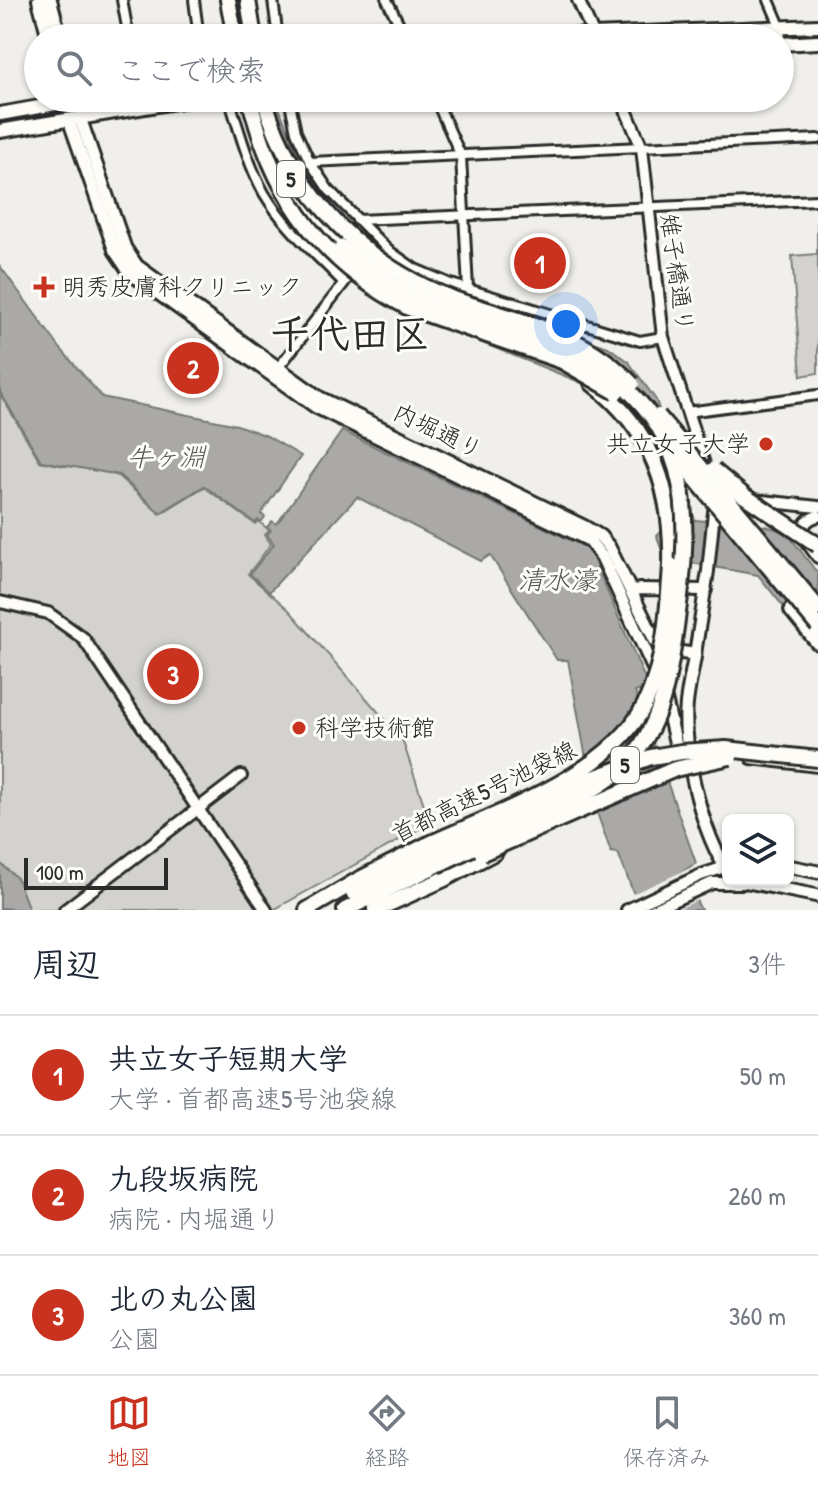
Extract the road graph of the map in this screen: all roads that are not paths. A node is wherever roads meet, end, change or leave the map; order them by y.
1 (39, 0) edge
2 (50, 0) edge
3 (122, 0) edge
4 (194, 0) edge
5 (228, 0) edge
6 (235, 0) edge
7 (248, 0) edge
8 (256, 0) edge
9 (273, 0) edge
10 (387, 0) edge
11 (578, 0) edge
12 (769, 0) edge
13 (45, 24) edge
14 (56, 24) edge
15 (126, 24) edge
16 (197, 24) edge
17 (234, 24) edge
18 (237, 24) edge
19 (253, 24) edge
20 (256, 24) edge
21 (276, 24) edge
22 (399, 24) edge
23 (589, 24) edge
24 (778, 24) edge
25 (818, 26) edge
26 (794, 27) edge
27 (818, 42) edge
28 (794, 43) edge
29 (24, 109) edge
30 (74, 112) edge
31 (116, 112) edge
32 (234, 112) edge
33 (254, 112) edge
34 (268, 112) edge
35 (270, 112) edge
36 (292, 112) edge
37 (441, 112) edge
38 (627, 112) edge
39 (0, 114) edge
40 (74, 119) junction
41 (0, 131) edge
42 (818, 139) edge
43 (642, 148) junction
44 (461, 156) junction
45 (310, 162) junction
46 (818, 200) edge
47 (648, 208) junction
48 (464, 216) junction
49 (357, 220) junction
50 (377, 244) junction
51 (345, 280) junction
52 (468, 289) junction
53 (663, 337) junction
54 (500, 340) junction
55 (274, 373) junction
56 (818, 395) edge
57 (687, 412) junction
58 (677, 438) junction
59 (687, 469) junction
60 (715, 499) junction
61 (761, 500) junction
62 (818, 507) edge
63 (818, 516) edge
64 (804, 538) junction
65 (818, 545) edge
66 (818, 557) edge
67 (706, 590) junction
68 (631, 593) junction
69 (0, 602) edge
70 (818, 608) edge
71 (818, 626) edge
72 (818, 642) edge
73 (695, 654) junction
74 (685, 760) junction
75 (818, 764) edge
76 (241, 776) dead end
77 (199, 809) junction
78 (722, 856) edge
79 (436, 863) junction
80 (794, 867) edge
81 (722, 871) edge
82 (818, 872) edge
83 (704, 880) junction
84 (722, 881) edge
85 (763, 886) edge
86 (818, 896) edge
87 (632, 908) edge
88 (65, 910) edge
89 (266, 910) edge
90 (307, 910) edge
91 (316, 910) edge
92 (347, 910) edge
93 (375, 910) edge
94 (653, 910) edge

1 - 13 main road
2 - 14 main road
3 - 15 street
4 - 16 street
5 - 17 highway
6 - 18 highway
7 - 19 highway
8 - 20 highway
9 - 21 street
10 - 22 street
11 - 23 street
12 - 24 street
25 - 26 main road
27 - 28 main road
29 - 39 main road
30 - 40 main road
31 - 40 main road
32 - 51 street
33 - 54 highway, 首都高速5号池袋線 / 5, bridge
34 - 79 highway, 首都高速5号池袋線 / 5, bridge
35 - 58 highway, 首都高速5号池袋線 / 5, bridge
36 - 45 street
37 - 44 street
38 - 43 street, 雉子橋通り
40 - 41 main road
40 - 55 main road, 内堀通り
42 - 43 street
43 - 44 street
43 - 47 street, 雉子橋通り
44 - 45 street
44 - 48 street
45 - 49 street
46 - 47 street
47 - 48 street
47 - 53 street, 雉子橋通り
48 - 49 street
48 - 52 street
49 - 50 street
50 - 51 street, bridge
50 - 52 street
51 - 55 street
52 - 53 street
53 - 57 street, 雉子橋通り
54 - 59 highway, 首都高速5号池袋線 / 5, bridge
54 - 79 highway, 首都高速5号池袋線 / 5, bridge
55 - 68 main road, 内堀通り
55 - 74 main road, 内堀通り
56 - 57 street
57 - 60 street, 雉子橋通り
58 - 65 highway, bridge
58 - 70 highway, 首都高速5号池袋線 / 5, bridge
59 - 71 highway, 首都高速5号池袋線 / 5, bridge
59 - 72 highway, bridge
60 - 61 street
60 - 67 street, 雉子橋通り
61 - 62 street
61 - 64 street
63 - 64 street
64 - 66 street
67 - 68 street
67 - 73 street, 雉子橋通り
68 - 73 main road, 内堀通り
69 - 77 street
73 - 74 main road, 内堀通り
74 - 75 street
74 - 78 main road, 内堀通り
75 - 79 highway, bridge
75 - 79 highway, bridge
76 - 77 street
77 - 88 street
77 - 89 street
79 - 90 highway, 首都高速5号池袋線 / 5
79 - 91 highway
79 - 92 highway, 首都高速5号池袋線 / 5
79 - 93 highway
80 - 82 main road
81 - 83 street
83 - 84 street
83 - 87 street
83 - 94 street
85 - 86 main road

